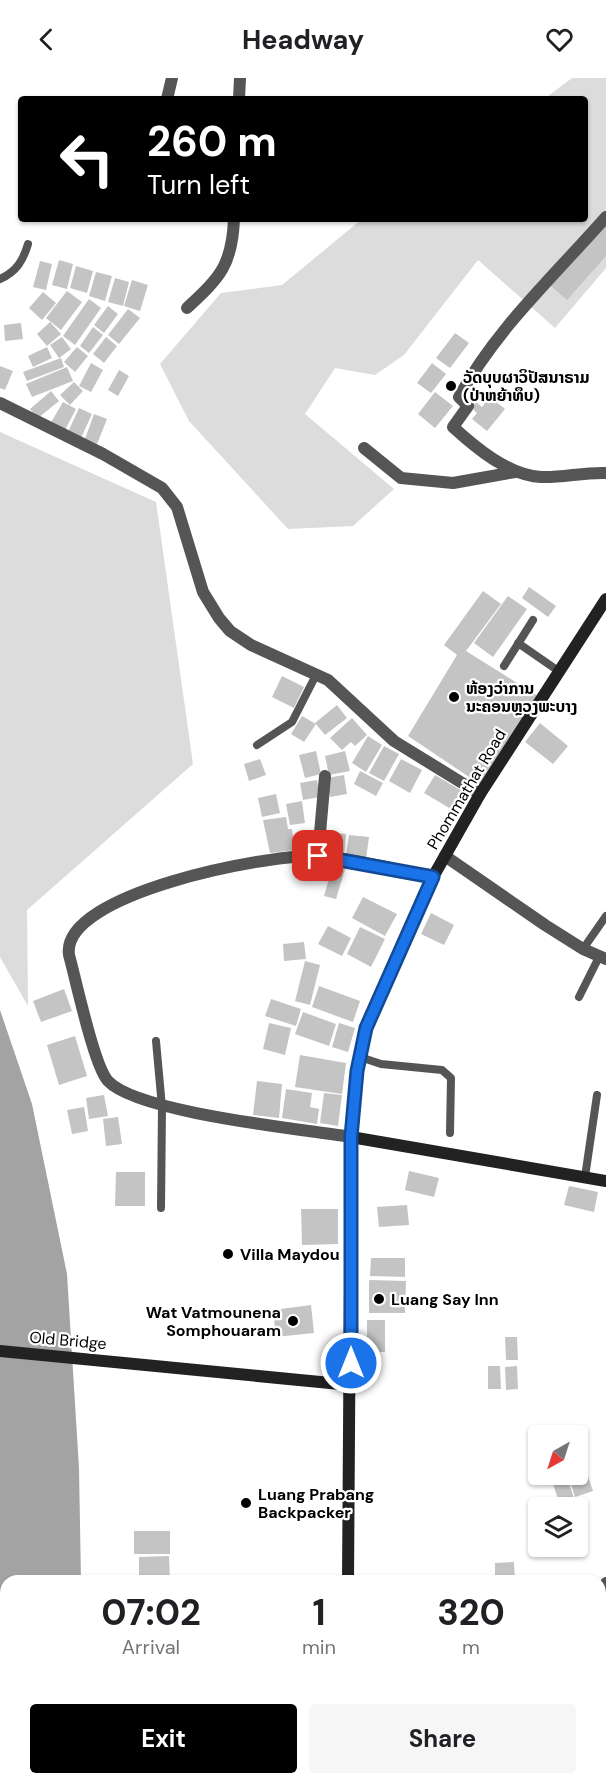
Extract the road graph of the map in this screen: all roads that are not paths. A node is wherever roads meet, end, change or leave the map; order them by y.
1 (172, 78) edge
2 (240, 78) edge
3 (168, 96) edge
4 (239, 96) edge
5 (606, 218) edge
6 (234, 222) edge
7 (28, 244) dead end
8 (0, 279) edge
9 (187, 308) dead end
10 (0, 403) edge
11 (364, 448) dead end
12 (515, 472) junction
13 (606, 472) edge
14 (606, 599) edge
15 (533, 620) dead end
16 (518, 643) junction
17 (504, 666) dead end
18 (557, 670) junction
19 (316, 675) junction
20 (257, 745) dead end
21 (325, 776) dead end
22 (480, 794) junction
23 (318, 856) junction
24 (445, 856) junction
25 (433, 877) junction
26 (606, 916) edge
27 (583, 949) junction
28 (602, 958) edge
29 (579, 997) dead end
30 (156, 1041) dead end
31 (360, 1057) junction
32 (597, 1095) dead end
33 (162, 1107) junction
34 (450, 1133) dead end
35 (351, 1137) junction
36 (585, 1177) junction
37 (606, 1181) edge
38 (161, 1208) dead end
39 (0, 1351) edge
40 (351, 1385) junction
41 (348, 1575) edge

1 - 3 street
2 - 4 street
5 - 12 street
6 - 9 street
7 - 8 lane
10 - 19 street
11 - 12 street
12 - 13 street
14 - 18 street, Phommathat Road
15 - 16 lane
16 - 17 lane
16 - 18 lane
18 - 22 street, Phommathat Road
19 - 20 lane
19 - 22 street
21 - 23 street
22 - 24 street, Phommathat Road
23 - 25 street
23 - 33 street
24 - 25 street, Phommathat Road
24 - 27 street
25 - 31 street, Phommathat Road
26 - 27 lane
27 - 28 street
28 - 29 lane
30 - 33 lane
31 - 34 lane
31 - 35 street, Phommathat Road
32 - 36 lane
33 - 35 street
33 - 38 lane
35 - 36 street
35 - 40 street, Phommathat Road
36 - 37 street
39 - 40 street, Old Bridge
40 - 41 street, Phommathat Road

